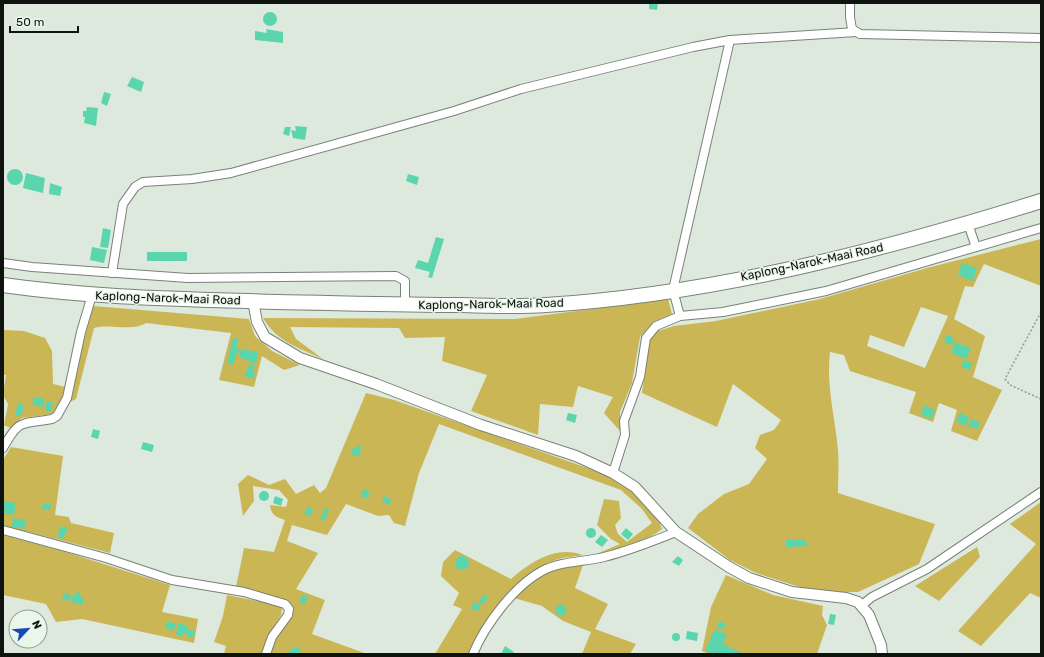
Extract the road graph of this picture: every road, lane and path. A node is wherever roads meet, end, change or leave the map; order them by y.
1 (850, 3) edge
2 (856, 32) junction
3 (1041, 38) edge
4 (730, 40) junction
5 (1041, 201) edge
6 (968, 224) junction
7 (1041, 228) edge
8 (976, 247) junction
9 (3, 263) edge
10 (112, 272) junction
11 (3, 285) edge
12 (673, 290) junction
13 (92, 295) junction
14 (253, 301) junction
15 (405, 305) junction
16 (1041, 312) edge
17 (680, 316) junction
18 (1041, 399) edge
19 (3, 448) edge
20 (613, 473) junction
21 (1041, 492) edge
22 (3, 530) edge
23 (676, 532) junction
24 (862, 605) junction
25 (266, 654) edge
26 (473, 654) edge
27 (882, 654) edge

1 - 2 street
2 - 3 street
2 - 4 street
4 - 10 street
4 - 12 street
5 - 6 highway, Kaplong-Narok-Maai Road
6 - 8 street
6 - 12 highway, Kaplong-Narok-Maai Road
7 - 8 street
8 - 17 street
9 - 10 street
10 - 15 street
11 - 13 highway, Kaplong-Narok-Maai Road
12 - 15 highway, Kaplong-Narok-Maai Road
12 - 17 street
13 - 14 highway, Kaplong-Narok-Maai Road
13 - 19 street
14 - 15 highway, Kaplong-Narok-Maai Road
14 - 20 street
16 - 18 path
17 - 20 street
20 - 23 street
21 - 24 street
22 - 25 street
23 - 24 street
23 - 26 street
24 - 27 street

